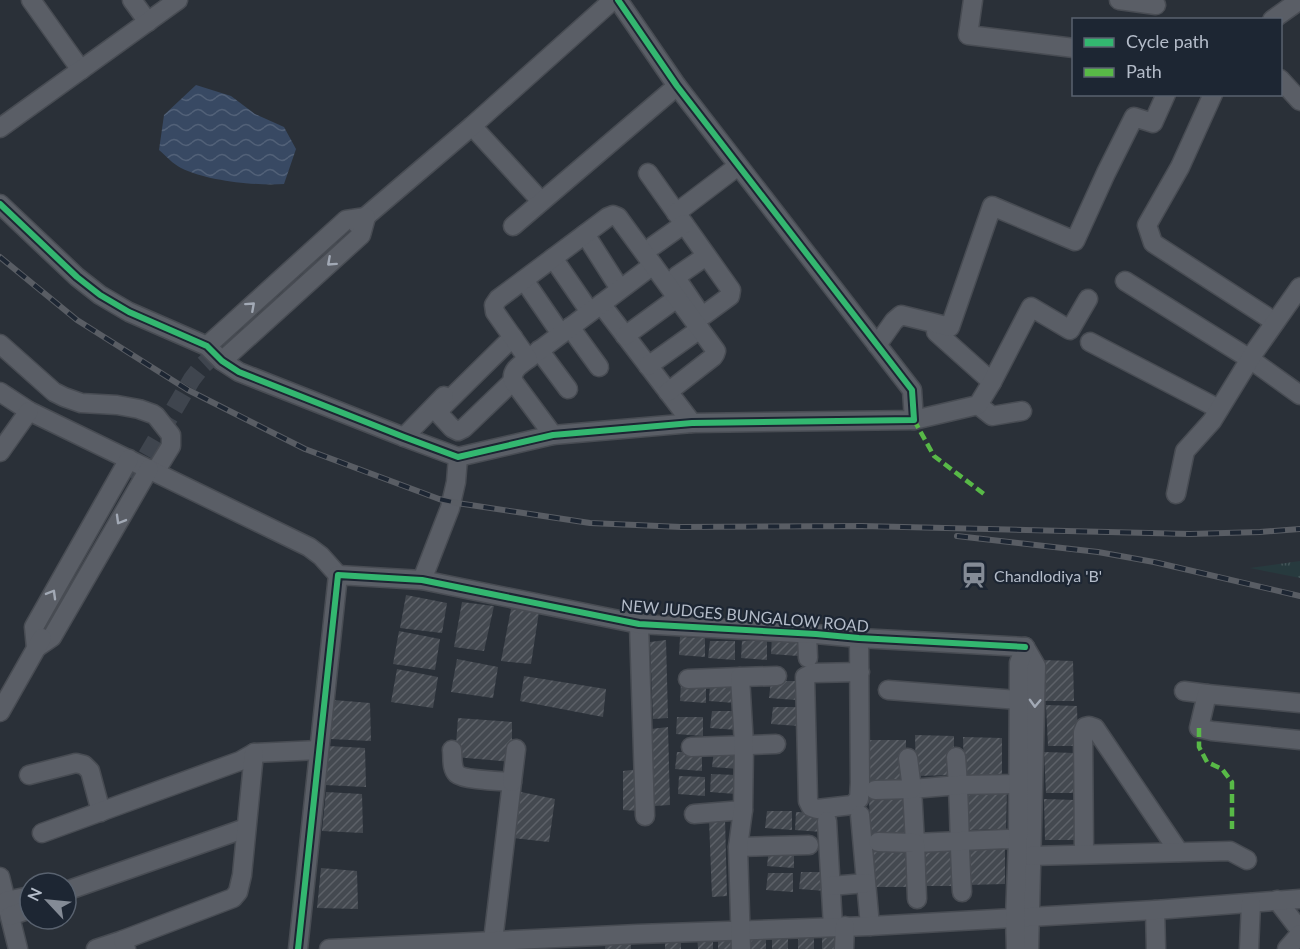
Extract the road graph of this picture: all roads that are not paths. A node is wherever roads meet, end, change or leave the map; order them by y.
1 (31, 0) edge
2 (132, 0) edge
3 (178, 0) edge
4 (613, 0) edge
5 (618, 0) edge
6 (973, 0) edge
7 (1119, 0) edge
8 (1300, 0) edge
9 (1156, 5) dead end
10 (1275, 18) edge
11 (148, 21) junction
12 (1072, 48) edge
13 (81, 70) junction
14 (1282, 80) edge
15 (677, 86) junction
16 (1165, 96) edge
17 (1212, 96) edge
18 (1300, 101) edge
19 (472, 126) junction
20 (0, 128) edge
21 (738, 166) junction
22 (648, 173) dead end
23 (541, 201) junction
24 (0, 204) edge
25 (366, 217) junction
26 (680, 219) junction
27 (513, 226) dead end
28 (585, 234) junction
29 (339, 240) tunnel mouth
30 (653, 256) junction
31 (706, 256) dead end
32 (553, 258) junction
33 (524, 280) junction
34 (1125, 281) dead end
35 (1300, 287) edge
36 (620, 289) junction
37 (677, 298) junction
38 (1088, 299) dead end
39 (595, 308) junction
40 (1275, 322) junction
41 (700, 329) junction
42 (566, 330) junction
43 (936, 332) dead end
44 (625, 336) junction
45 (513, 338) junction
46 (1090, 342) dead end
47 (0, 344) edge
48 (877, 345) junction
49 (207, 346) junction
50 (533, 355) junction
51 (1250, 359) junction
52 (222, 361) junction
53 (481, 363) junction
54 (648, 366) junction
55 (599, 367) dead end
56 (992, 382) junction
57 (510, 384) junction
58 (568, 389) dead end
59 (0, 392) edge
60 (668, 392) junction
61 (1300, 395) edge
62 (978, 405) junction
63 (1219, 409) junction
64 (29, 411) junction
65 (1022, 411) dead end
66 (914, 420) junction
67 (692, 423) junction
68 (553, 435) junction
69 (404, 437) junction
70 (0, 452) edge
71 (458, 457) junction
72 (129, 459) junction
73 (152, 470) junction
74 (1176, 494) dead end
75 (338, 575) junction
76 (422, 580) junction
77 (639, 624) junction
78 (47, 628) dead end
79 (807, 633) junction
80 (859, 638) junction
81 (1025, 647) junction
82 (36, 648) junction
83 (808, 658) dead end
84 (860, 672) junction
85 (777, 676) dead end
86 (740, 677) junction
87 (688, 678) dead end
88 (888, 690) dead end
89 (1184, 691) dead end
90 (1207, 694) junction
91 (1019, 700) junction
92 (1300, 703) edge
93 (0, 712) edge
94 (1300, 740) edge
95 (776, 744) dead end
96 (744, 745) junction
97 (691, 747) dead end
98 (516, 749) dead end
99 (319, 750) junction
100 (452, 750) dead end
101 (254, 753) junction
102 (956, 757) dead end
103 (908, 758) dead end
104 (29, 774) dead end
105 (512, 782) junction
106 (1017, 784) junction
107 (959, 785) junction
108 (912, 789) junction
109 (875, 790) dead end
110 (743, 810) junction
111 (101, 812) junction
112 (694, 813) dead end
113 (860, 815) dead end
114 (645, 816) dead end
115 (827, 821) dead end
116 (246, 828) junction
117 (42, 833) dead end
118 (1018, 840) junction
119 (959, 841) junction
120 (878, 842) dead end
121 (915, 843) junction
122 (809, 845) dead end
123 (738, 847) junction
124 (1179, 852) junction
125 (1084, 854) junction
126 (1030, 856) junction
127 (1247, 860) dead end
128 (0, 877) edge
129 (866, 883) junction
130 (831, 886) junction
131 (78, 887) edge
132 (962, 892) dead end
133 (1300, 898) edge
134 (917, 899) dead end
135 (1277, 900) junction
136 (18, 903) edge
137 (1251, 903) junction
138 (8, 908) junction
139 (18, 908) edge
140 (1155, 910) junction
141 (1022, 917) junction
142 (870, 926) junction
143 (839, 927) junction
144 (741, 930) junction
145 (1300, 932) edge
146 (686, 940) edge
147 (493, 941) junction
148 (638, 941) edge
149 (594, 942) edge
150 (124, 944) edge
151 (18, 949) edge
152 (96, 949) edge
153 (298, 949) edge
154 (329, 949) edge
155 (741, 949) edge
156 (844, 949) edge
157 (1016, 949) edge
158 (1029, 949) edge
159 (1156, 949) edge
160 (1249, 949) edge
161 (1287, 949) edge

1 - 13 street
2 - 11 street
3 - 11 street
4 - 19 street
5 - 15 street
6 - 12 street
7 - 9 street
8 - 10 street
11 - 13 street
13 - 20 street
14 - 18 street
15 - 21 street
15 - 23 street
16 - 48 street
17 - 40 street
19 - 23 street
19 - 25 street
21 - 26 street
21 - 48 street
22 - 26 street
23 - 27 street
24 - 49 street
25 - 29 street
49 -> 25 street
25 -> 52 street
26 - 30 street
26 - 31 street
28 - 30 street
28 - 32 street
28 - 36 street
30 - 36 street
30 - 37 street
32 - 33 street
32 - 39 street
33 - 42 street
33 - 45 street
34 - 51 street
35 - 40 street
36 - 39 street
37 - 41 street
37 - 44 street
38 - 56 street
39 - 42 street
39 - 44 street
40 - 51 street
41 - 54 street
41 - 60 street
42 - 50 street
42 - 55 street
43 - 56 street
44 - 54 street
45 - 50 street
45 - 53 street
46 - 63 street
47 - 73 street
48 - 66 street
49 - 52 street
50 - 57 street
50 - 58 street
51 - 61 street
51 - 63 street
52 - 69 street
53 - 57 street
53 - 57 street
53 - 69 street
54 - 60 street
56 - 62 street
57 - 68 street
59 - 64 street
60 - 67 street
62 - 65 street
62 - 66 street
63 - 74 street
64 - 70 street
64 - 72 street
66 - 67 street
67 - 68 street
68 - 71 street
69 - 71 street
71 - 76 street
72 - 73 street
82 -> 72 street
73 - 75 street
73 -> 82 street
75 - 76 street, NEW JUDGES BUNGALOW ROAD
75 - 99 street
76 - 77 street, NEW JUDGES BUNGALOW ROAD
77 - 79 street, NEW JUDGES BUNGALOW ROAD
77 - 114 street
78 - 82 street
79 - 80 street, NEW JUDGES BUNGALOW ROAD
79 - 83 street
80 - 81 street, NEW JUDGES BUNGALOW ROAD
80 - 84 street
81 - 91 street
81 -> 126 street
82 - 93 street
84 - 84 street
85 - 86 street
86 - 87 street
86 - 96 street
88 - 91 street
89 - 90 street
90 - 92 street
90 - 94 street
91 - 106 street
95 - 96 street
96 - 97 street
96 - 110 street
98 - 105 street
99 - 101 street
99 - 153 street
100 - 105 street
101 - 111 street
101 - 116 street
102 - 107 street
103 - 108 street
104 - 111 street
105 - 147 street
106 - 107 street
106 - 118 street
107 - 108 street
107 - 119 street
108 - 109 street
108 - 121 street
110 - 112 street
110 - 123 street
111 - 117 street
113 - 129 street
115 - 130 street
116 - 131 street
116 - 150 street
118 - 119 street
118 - 141 street
119 - 121 street
119 - 132 street
120 - 121 street
121 - 134 street
122 - 123 street
123 - 144 street
124 - 125 street
124 - 125 street
124 - 127 street
125 - 126 street
126 - 141 street
128 - 138 street
129 - 130 street
129 - 142 street
130 - 143 street
133 - 135 street
135 - 137 street
135 - 145 street
136 - 138 street
137 - 140 street
137 - 160 street
138 - 139 street
138 - 151 street
140 - 141 street
140 - 159 street
141 - 142 street
141 - 157 street
141 - 158 street
142 - 143 street
143 - 144 street
143 - 156 street
144 - 146 street
144 - 155 street
145 - 161 street
146 - 148 street
147 - 149 street
147 - 154 street
148 - 149 street
150 - 152 street

